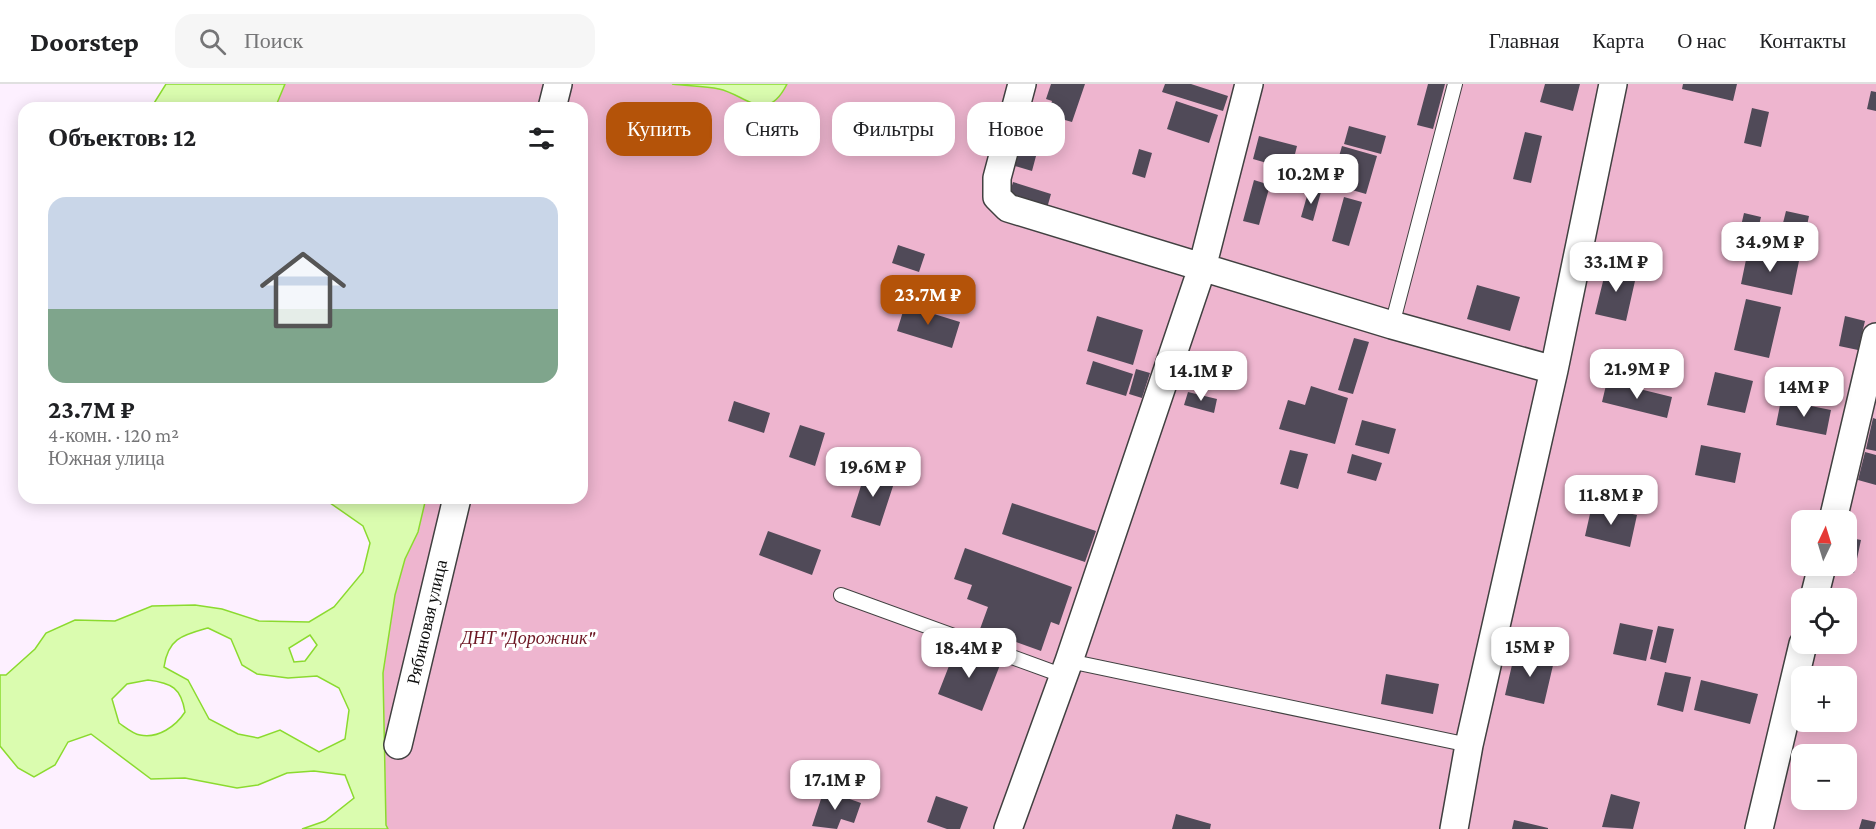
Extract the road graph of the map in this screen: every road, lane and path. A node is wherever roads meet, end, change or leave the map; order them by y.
1 (558, 84) edge
2 (1022, 84) edge
3 (1249, 84) edge
4 (1455, 84) edge
5 (1613, 84) edge
6 (554, 102) edge
7 (1202, 268) junction
8 (1392, 325) junction
9 (1876, 337) edge
10 (1554, 370) junction
11 (456, 504) edge
12 (1835, 510) edge
13 (841, 595) dead end
14 (1801, 654) edge
15 (1066, 669) junction
16 (1469, 744) junction
17 (398, 745) dead end
18 (1008, 829) edge
19 (1454, 829) edge
20 (1759, 829) edge

1 - 6 street
2 - 7 street
3 - 7 street
4 - 8 lane
5 - 10 street
7 - 8 street
7 - 15 street
8 - 10 street
9 - 12 street
10 - 16 street
11 - 17 street, Рябиновая улица
13 - 15 lane
14 - 20 street
15 - 16 lane
15 - 18 street
16 - 19 street

